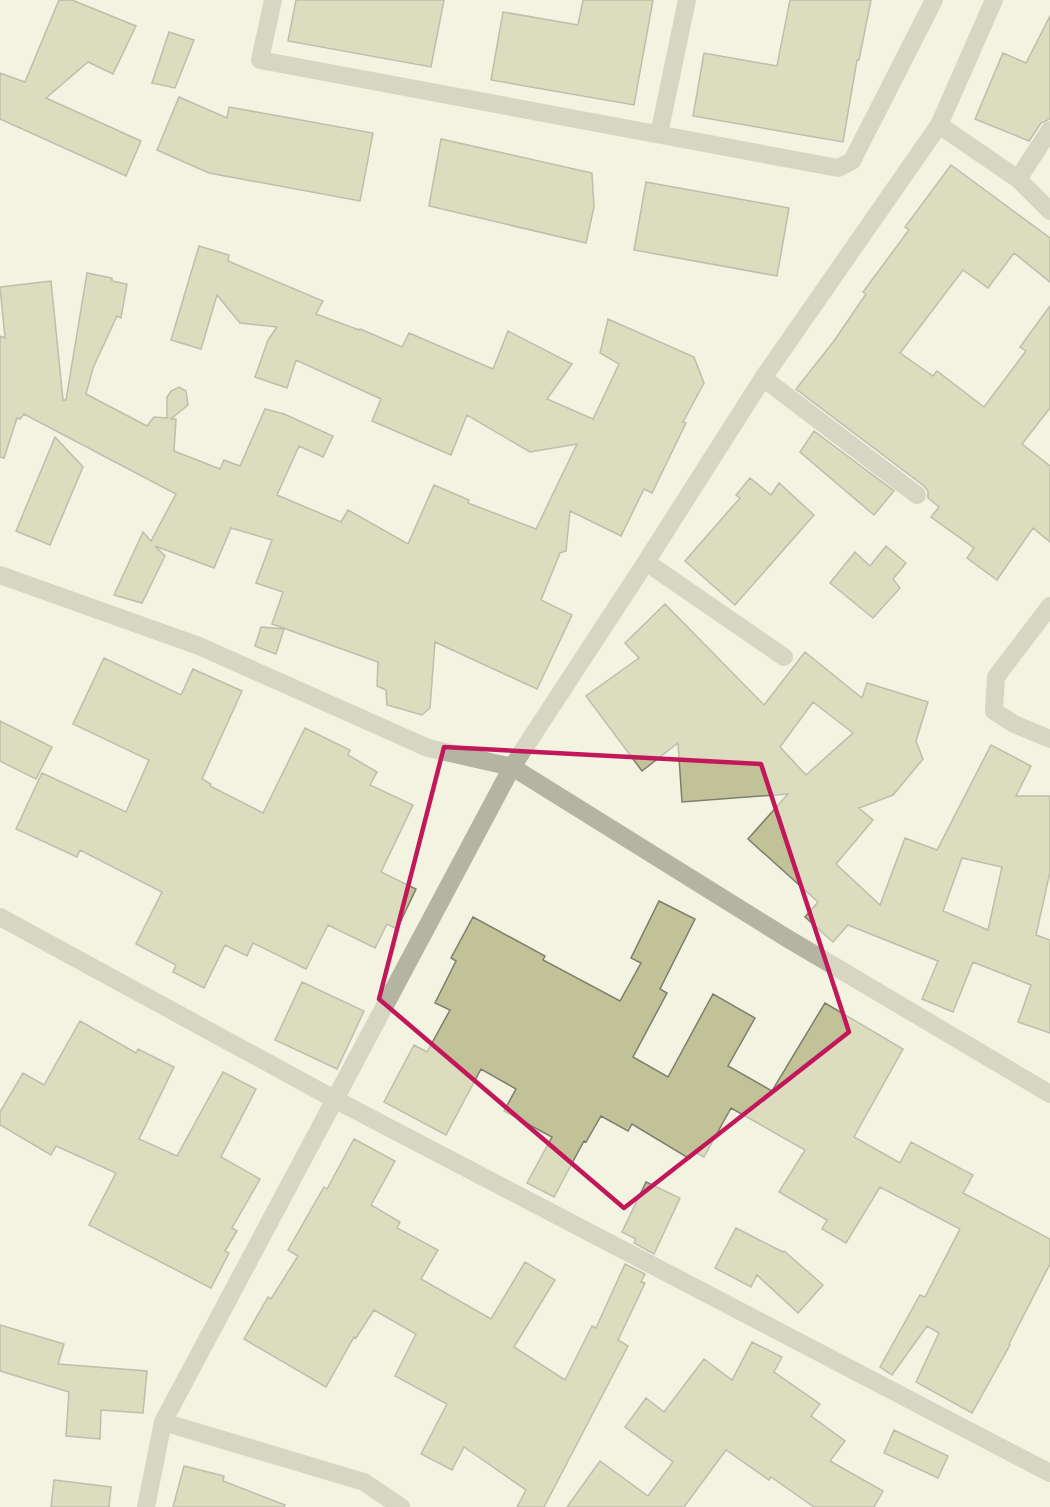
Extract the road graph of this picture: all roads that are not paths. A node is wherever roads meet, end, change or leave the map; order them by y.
1 (273, 0) edge
2 (687, 0) edge
3 (934, 0) edge
4 (994, 0) edge
5 (939, 125) junction
6 (1050, 130) edge
7 (659, 134) junction
8 (1018, 179) junction
9 (1050, 211) edge
10 (763, 378) junction
11 (917, 495) dead end
12 (646, 562) junction
13 (0, 575) edge
14 (1050, 606) edge
15 (784, 657) dead end
16 (1050, 739) edge
17 (512, 766) junction
18 (0, 917) edge
19 (1050, 1094) edge
20 (336, 1100) junction
21 (163, 1422) junction
22 (1050, 1473) edge
23 (146, 1507) edge
24 (401, 1507) edge

1 - 7 street
2 - 7 street
3 - 7 street
4 - 5 street
5 - 8 street
5 - 10 street
6 - 8 street
8 - 9 street
10 - 11 street
10 - 12 street
12 - 15 street
12 - 17 street
13 - 17 street
14 - 16 street
17 - 19 street
17 - 20 street
18 - 20 street
20 - 21 street
20 - 22 street
21 - 23 street
21 - 24 street

